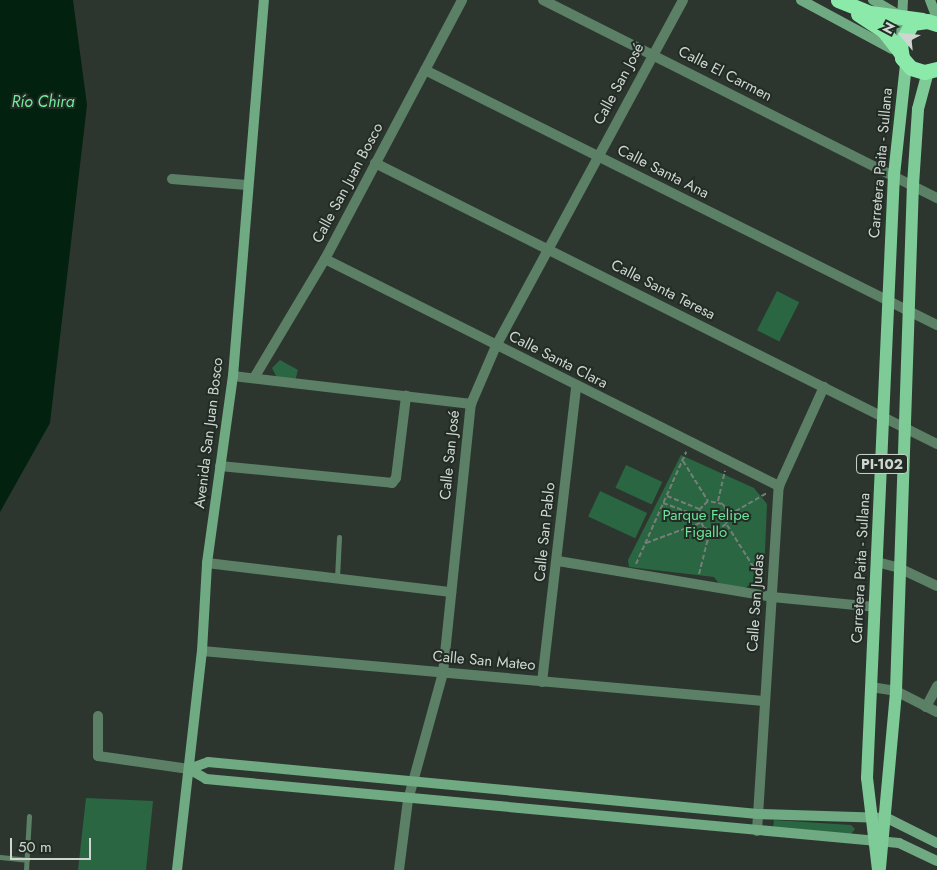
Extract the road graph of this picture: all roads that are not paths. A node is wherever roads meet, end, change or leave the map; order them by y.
1 (264, 0) edge
2 (462, 0) edge
3 (542, 0) edge
4 (683, 0) edge
5 (801, 0) edge
6 (832, 0) edge
7 (838, 0) edge
8 (873, 0) edge
9 (903, 0) edge
10 (930, 0) edge
11 (902, 16) junction
12 (934, 21) edge
13 (902, 53) junction
14 (651, 54) junction
15 (425, 70) junction
16 (934, 71) edge
17 (598, 156) junction
18 (376, 163) junction
19 (894, 176) junction
20 (172, 179) dead end
21 (913, 185) junction
22 (247, 186) junction
23 (937, 198) edge
24 (548, 249) junction
25 (325, 259) junction
26 (887, 300) junction
27 (907, 310) junction
28 (937, 326) edge
29 (496, 346) junction
30 (233, 376) junction
31 (254, 378) junction
32 (576, 386) junction
33 (824, 387) junction
34 (406, 396) junction
35 (471, 404) junction
36 (885, 418) junction
37 (903, 427) junction
38 (937, 444) edge
39 (220, 466) junction
40 (779, 486) junction
41 (339, 537) dead end
42 (558, 561) junction
43 (877, 562) junction
44 (207, 563) junction
45 (898, 568) junction
46 (337, 578) junction
47 (937, 586) edge
48 (451, 592) junction
49 (772, 597) junction
50 (875, 607) junction
51 (202, 651) junction
52 (443, 673) junction
53 (542, 682) junction
54 (937, 686) edge
55 (871, 687) junction
56 (896, 691) junction
57 (764, 701) junction
58 (926, 707) junction
59 (937, 712) edge
60 (98, 716) dead end
61 (188, 769) junction
62 (415, 784) junction
63 (408, 800) junction
64 (758, 814) junction
65 (29, 816) dead end
66 (869, 818) junction
67 (887, 818) junction
68 (757, 831) junction
69 (878, 841) junction
70 (937, 843) edge
71 (0, 857) edge
72 (27, 860) junction
73 (937, 861) edge
74 (26, 870) edge
75 (177, 870) edge
76 (399, 870) edge
77 (879, 870) edge

1 - 22 street, Avenida San Juan Bosco
2 - 15 street, Calle San Juan Bosco
3 - 14 street, Calle El Carmen
4 - 14 street, Calle San José
5 - 13 street
6 - 13 highway
7 - 11 highway
8 - 11 street
9 - 11 street
10 - 12 street
11 - 12 highway
11 - 13 street
12 - 13 highway
13 - 16 highway
13 - 19 main road, Carretera Paita - Sullana / PI-102
14 - 17 street, Calle San José
14 - 19 street, Calle El Carmen
15 - 17 street, Calle Santa Ana
15 - 18 street, Calle San Juan Bosco
16 - 21 main road, Carretera Paita - Sullana / PI-102
17 - 24 street, Calle San José
17 - 26 street, Calle Santa Ana
18 - 24 street, Calle Santa Teresa
18 - 25 street, Calle San Juan Bosco
19 - 21 street, Calle El Carmen
19 - 26 main road, Carretera Paita - Sullana / PI-102
20 - 22 street
21 - 23 street, Calle El Carmen
21 - 27 main road, Carretera Paita - Sullana / PI-102
22 - 30 street, Avenida San Juan Bosco
24 - 29 street, Calle San José
24 - 33 street, Calle Santa Teresa
25 - 29 street, Calle Santa Clara
25 - 31 street, Calle San Juan Bosco
26 - 27 street, Calle Santa Ana
26 - 36 main road, Carretera Paita - Sullana / PI-102
27 - 28 street, Calle Santa Ana
27 - 37 main road, Carretera Paita - Sullana / PI-102
29 - 32 street, Calle Santa Clara
29 - 35 street, Calle San José
30 - 31 street
30 - 39 street, Avenida San Juan Bosco
31 - 34 street
32 - 40 street, Calle Santa Clara
32 - 42 street, Calle San Pablo
33 - 36 street, Calle Santa Teresa
33 - 40 street, Calle San Judas
34 - 35 street
34 - 39 street
35 - 48 street, Calle San José
36 - 37 street, Calle Santa Teresa
36 - 43 main road, Carretera Paita - Sullana / PI-102
37 - 38 street, Calle Santa Teresa
37 - 45 main road, Carretera Paita - Sullana / PI-102
39 - 44 street, Avenida San Juan Bosco
40 - 49 street, Calle San Judas
41 - 46 lane
42 - 49 street
42 - 53 street, Calle San Pablo
43 - 45 street
43 - 50 main road, Carretera Paita - Sullana / PI-102
44 - 46 street
44 - 51 street, Avenida San Juan Bosco
45 - 47 street
45 - 56 main road, Carretera Paita - Sullana / PI-102
46 - 48 street
48 - 52 street, Calle San José
49 - 50 street
49 - 57 street, Calle San Judas
50 - 55 main road, Carretera Paita - Sullana / PI-102
51 - 52 street, Calle San Mateo
51 - 61 street, Avenida San Juan Bosco
52 - 53 street, Calle San Mateo
52 - 62 street, Calle San José
53 - 57 street, Calle San Mateo
54 - 58 street
55 - 56 street
55 - 66 main road, Carretera Paita - Sullana / PI-102
56 - 58 street
56 - 67 main road, Carretera Paita - Sullana / PI-102
57 - 64 street, Calle San Judas
58 - 59 street
60 - 61 street
61 - 62 street
61 - 63 street
61 - 75 street, Avenida San Juan Bosco
62 - 63 street, Calle San José
62 - 64 street
63 - 68 street
63 - 76 street, Calle San José
64 - 66 street
64 - 68 street, Calle San Judas
65 - 72 lane
66 - 67 street
66 - 69 main road, Carretera Paita - Sullana / PI-102
67 - 69 main road, Carretera Paita - Sullana / PI-102
67 - 70 street
68 - 69 street
69 - 73 street
69 - 77 main road, Carretera Paita - Sullana / PI-102
71 - 72 lane
72 - 74 lane

